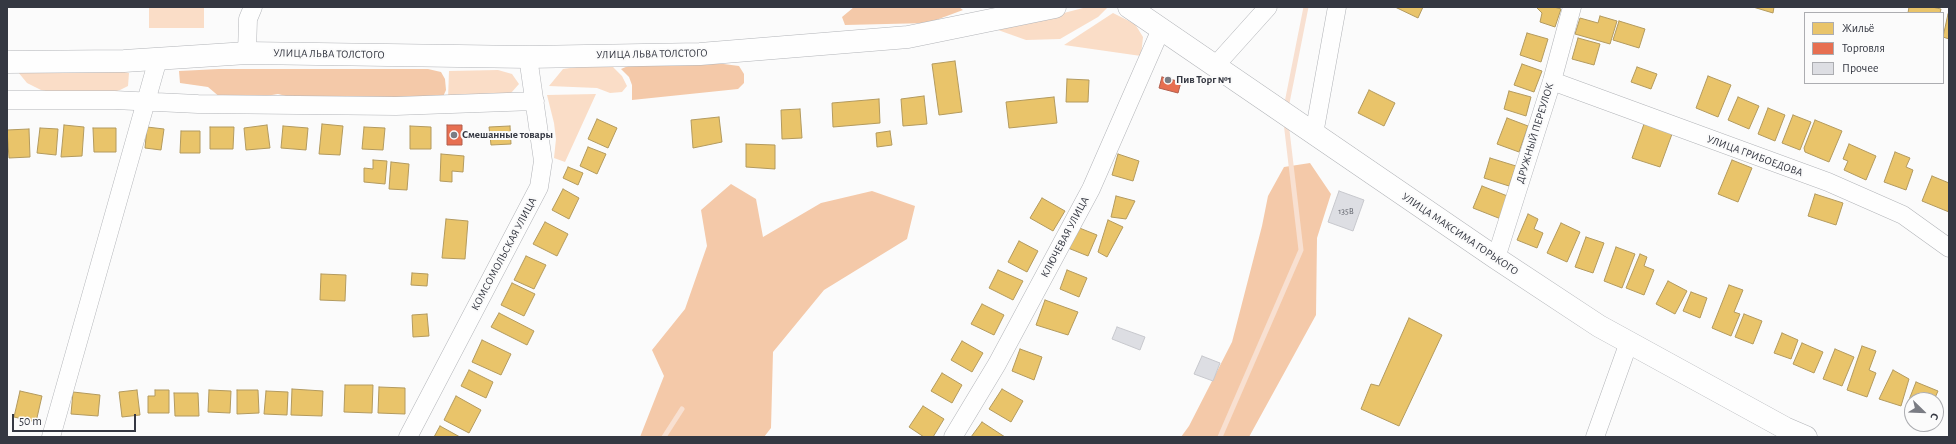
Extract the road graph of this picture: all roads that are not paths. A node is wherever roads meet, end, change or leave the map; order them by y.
1 (253, 7) edge
2 (1054, 7) edge
3 (1129, 7) edge
4 (1268, 7) edge
5 (1336, 7) edge
6 (1572, 7) edge
7 (1161, 29) junction
8 (247, 52) junction
9 (528, 57) junction
10 (158, 59) junction
11 (7, 62) edge
12 (1215, 66) junction
13 (1552, 81) junction
14 (7, 100) edge
15 (535, 100) junction
16 (146, 102) junction
17 (1314, 134) junction
18 (1949, 248) edge
19 (1496, 258) junction
20 (1629, 342) junction
21 (51, 437) edge
22 (408, 437) edge
23 (953, 437) edge
24 (1595, 437) edge
25 (1806, 437) edge

1 - 8 street
2 - 9 street, УЛИЦА ЛЬВА ТОЛСТОГО
3 - 7 street, УЛИЦА МАКСИМА ГОРЬКОГО
4 - 12 street
5 - 17 street
6 - 13 street, ДРУЖНЫЙ ПЕРЕУЛОК
7 - 12 street, УЛИЦА МАКСИМА ГОРЬКОГО
7 - 23 street, КЛЮЧЕВАЯ УЛИЦА
8 - 9 street, УЛИЦА ЛЬВА ТОЛСТОГО
8 - 10 street, УЛИЦА ЛЬВА ТОЛСТОГО
9 - 15 street, КОМСОМОЛЬСКАЯ УЛИЦА
10 - 11 street, УЛИЦА ЛЬВА ТОЛСТОГО
10 - 16 street
12 - 17 street, УЛИЦА МАКСИМА ГОРЬКОГО
13 - 18 street, УЛИЦА ГРИБОЕДОВА
13 - 19 street, ДРУЖНЫЙ ПЕРЕУЛОК
14 - 16 street
15 - 16 street
15 - 22 street, КОМСОМОЛЬСКАЯ УЛИЦА
16 - 21 street
17 - 19 street, УЛИЦА МАКСИМА ГОРЬКОГО
19 - 20 street, УЛИЦА МАКСИМА ГОРЬКОГО
20 - 24 street
20 - 25 street, УЛИЦА МАКСИМА ГОРЬКОГО

